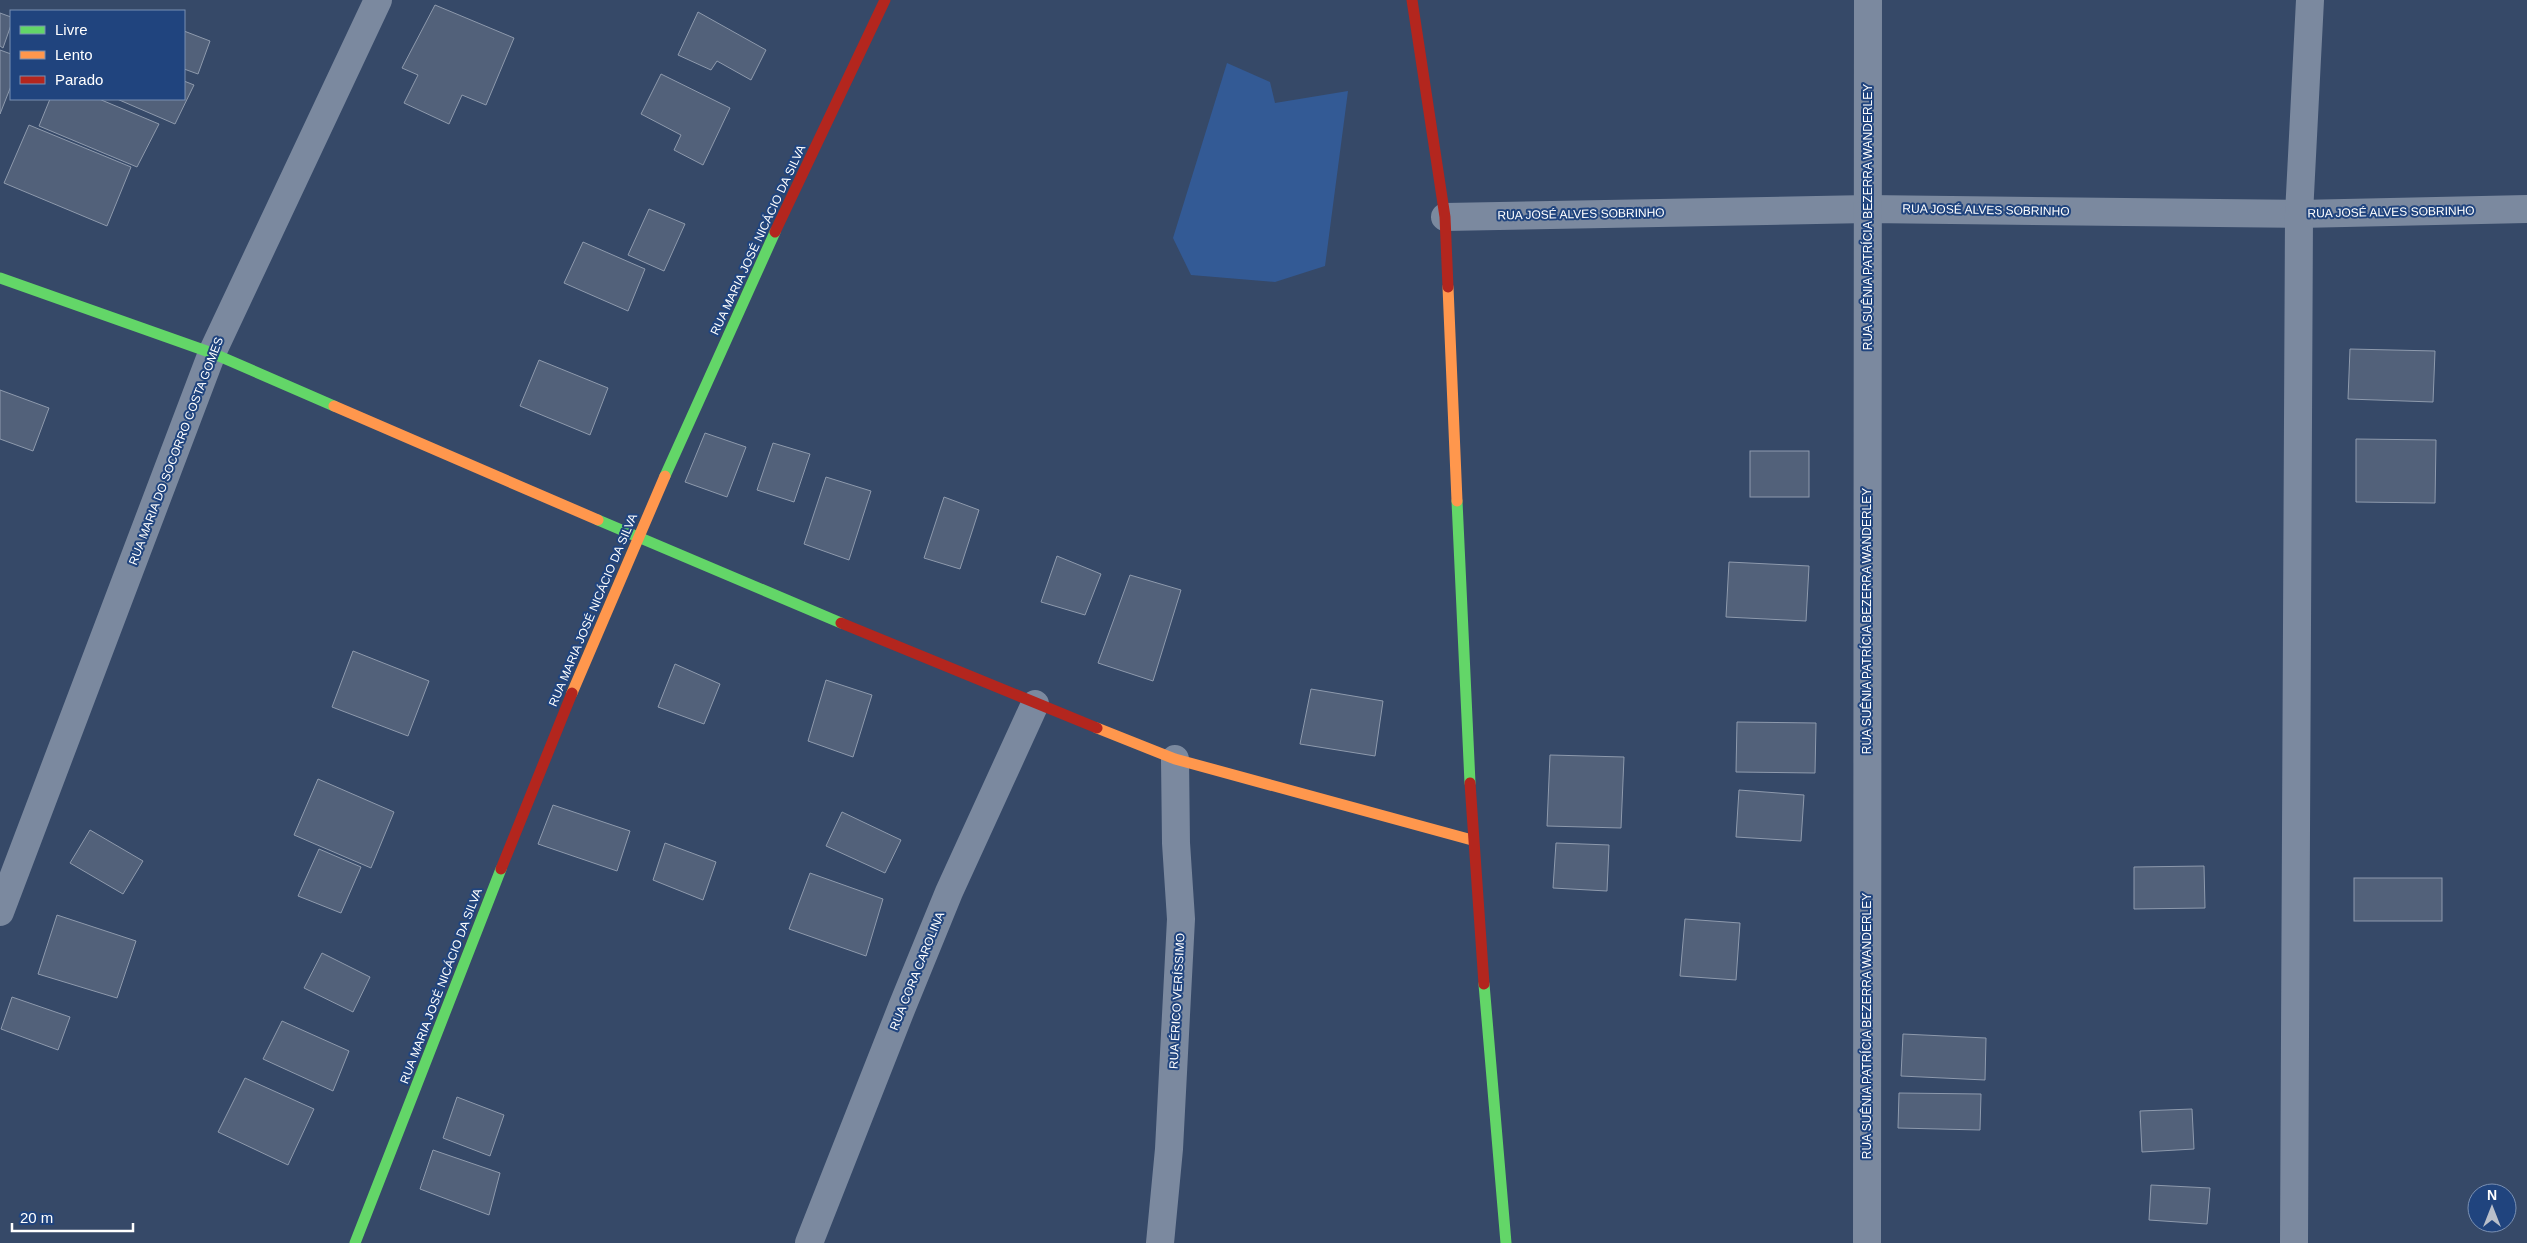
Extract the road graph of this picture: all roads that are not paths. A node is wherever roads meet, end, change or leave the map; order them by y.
1 (378, 0) edge
2 (885, 0) edge
3 (1412, 0) edge
4 (1868, 0) edge
5 (2310, 0) edge
6 (1868, 209) junction
7 (2527, 209) edge
8 (2299, 214) junction
9 (1445, 217) junction
10 (0, 278) edge
11 (212, 353) junction
12 (638, 538) junction
13 (1035, 704) junction
14 (1175, 758) junction
15 (1472, 840) junction
16 (0, 912) edge
17 (355, 1243) edge
18 (809, 1243) edge
19 (1160, 1243) edge
20 (1506, 1243) edge
21 (1867, 1243) edge
22 (2294, 1243) edge

1 - 11 street, RUA MARIA DO SOCORRO COSTA GOMES
2 - 12 street, RUA MARIA JOSÉ NICÁCIO DA SILVA
3 - 9 street
4 - 6 street, RUA SUÊNIA PATRÍCIA BEZERRA WANDERLEY
5 - 8 street
6 - 8 street, RUA JOSÉ ALVES SOBRINHO
6 - 9 street, RUA JOSÉ ALVES SOBRINHO
6 - 21 street, RUA SUÊNIA PATRÍCIA BEZERRA WANDERLEY
7 - 8 street, RUA JOSÉ ALVES SOBRINHO
8 - 22 street
9 - 15 street
10 - 11 street
11 - 12 street
11 - 16 street, RUA MARIA DO SOCORRO COSTA GOMES
12 - 13 street
12 - 17 street, RUA MARIA JOSÉ NICÁCIO DA SILVA
13 - 14 street
13 - 18 street, RUA CORA CAROLINA
14 - 15 street
14 - 19 street, RUA ÉRICO VERÍSSIMO
15 - 20 street

